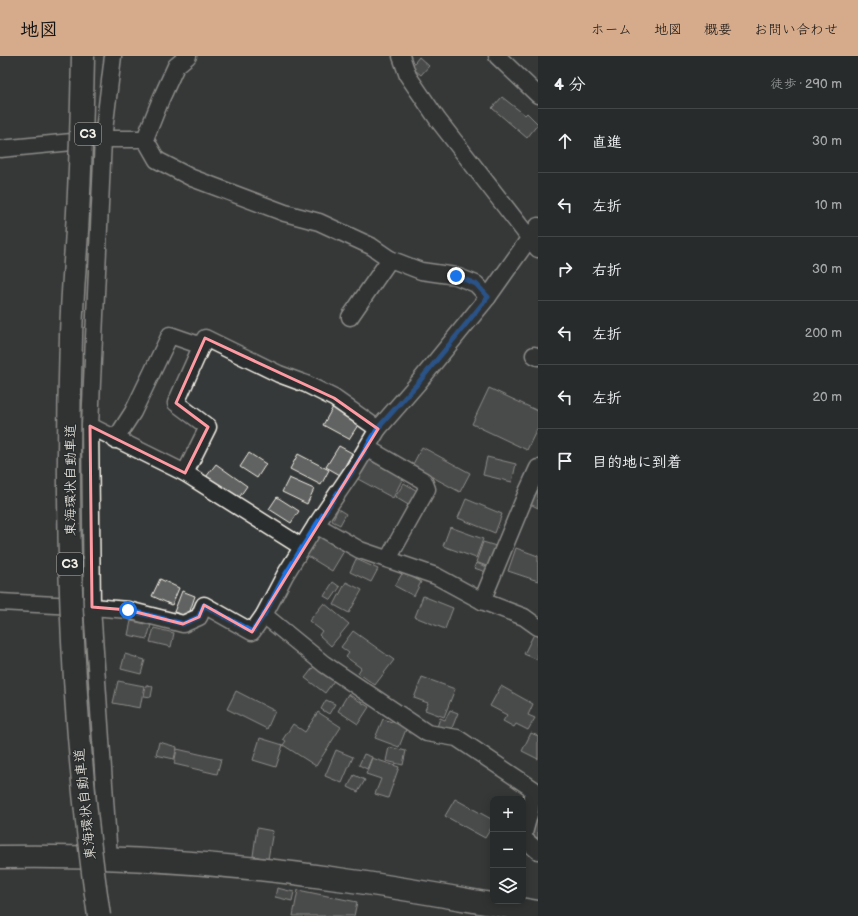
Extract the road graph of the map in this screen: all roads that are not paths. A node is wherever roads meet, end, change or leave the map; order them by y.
1 (83, 56) edge
2 (98, 56) edge
3 (113, 56) edge
4 (188, 56) edge
5 (401, 56) edge
6 (497, 56) edge
7 (538, 95) edge
8 (103, 139) junction
9 (145, 139) junction
10 (0, 149) edge
11 (78, 212) junction
12 (535, 238) edge
13 (390, 259) junction
14 (488, 297) junction
15 (350, 317) dead end
16 (202, 346) junction
17 (90, 426) junction
18 (378, 428) junction
19 (115, 440) junction
20 (367, 448) junction
21 (538, 468) edge
22 (185, 473) junction
23 (316, 525) junction
24 (302, 547) junction
25 (388, 559) junction
26 (482, 601) junction
27 (0, 602) edge
28 (92, 607) junction
29 (264, 615) junction
30 (538, 627) edge
31 (524, 832) edge
32 (526, 840) edge
33 (538, 851) edge
34 (0, 857) edge
35 (109, 858) junction
36 (538, 912) edge
37 (98, 916) edge

1 - 11 main road, 東海環状自動車道 / C3, bridge
2 - 11 main road, 東海環状自動車道 / C3, bridge
3 - 8 street
4 - 9 street
5 - 12 street
6 - 7 street
8 - 9 street
8 - 10 street
8 - 17 street
9 - 13 street
11 - 37 main road, 東海環状自動車道 / C3, bridge
12 - 14 street
13 - 14 street
13 - 15 street
14 - 18 street
16 - 18 street
16 - 19 street
16 - 22 street
17 - 19 street
17 - 28 street
18 - 20 street
19 - 22 street
20 - 23 street
20 - 25 street
21 - 26 street
22 - 24 street
23 - 24 street
23 - 25 street
24 - 29 street
25 - 26 street
26 - 30 street
27 - 28 street
28 - 29 street
28 - 35 street
29 - 31 street
32 - 33 street
34 - 35 main road
35 - 36 main road

